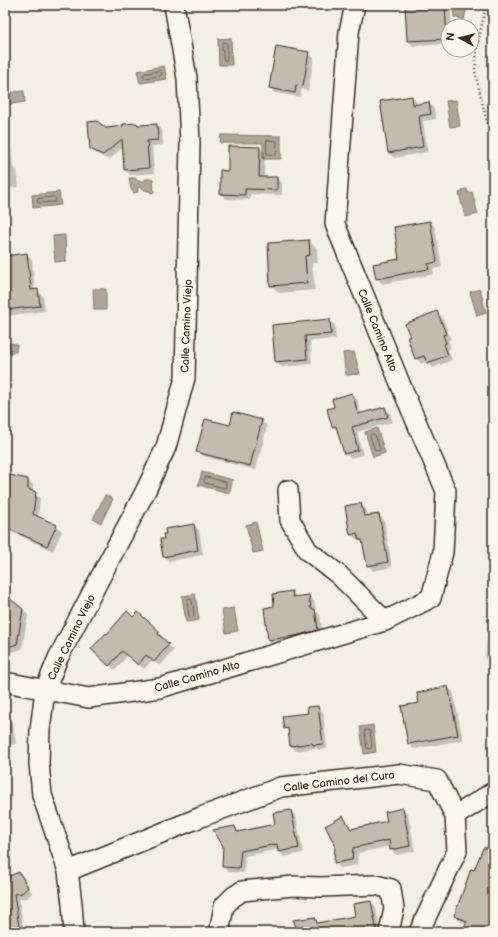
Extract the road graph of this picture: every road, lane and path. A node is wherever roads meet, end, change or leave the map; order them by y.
1 (174, 5) edge
2 (355, 5) edge
3 (486, 5) edge
4 (493, 149) edge
5 (288, 490) dead end
6 (385, 621) junction
7 (5, 682) edge
8 (45, 690) junction
9 (493, 792) edge
10 (455, 816) junction
11 (68, 871) junction
12 (74, 932) edge
13 (221, 932) edge
14 (389, 932) edge
15 (419, 932) edge

1 - 8 street, Calle Camino Viejo
2 - 6 street, Calle Camino Alto
3 - 4 path
5 - 6 street
6 - 8 street, Calle Camino Alto
7 - 8 street, Calle Camino Alto
8 - 11 street, Calle Camino Viejo
9 - 10 street
10 - 11 street, Calle Camino del Cura
10 - 15 street, Calle Camino del Cura
11 - 12 street, Calle Camino Viejo
13 - 14 street

